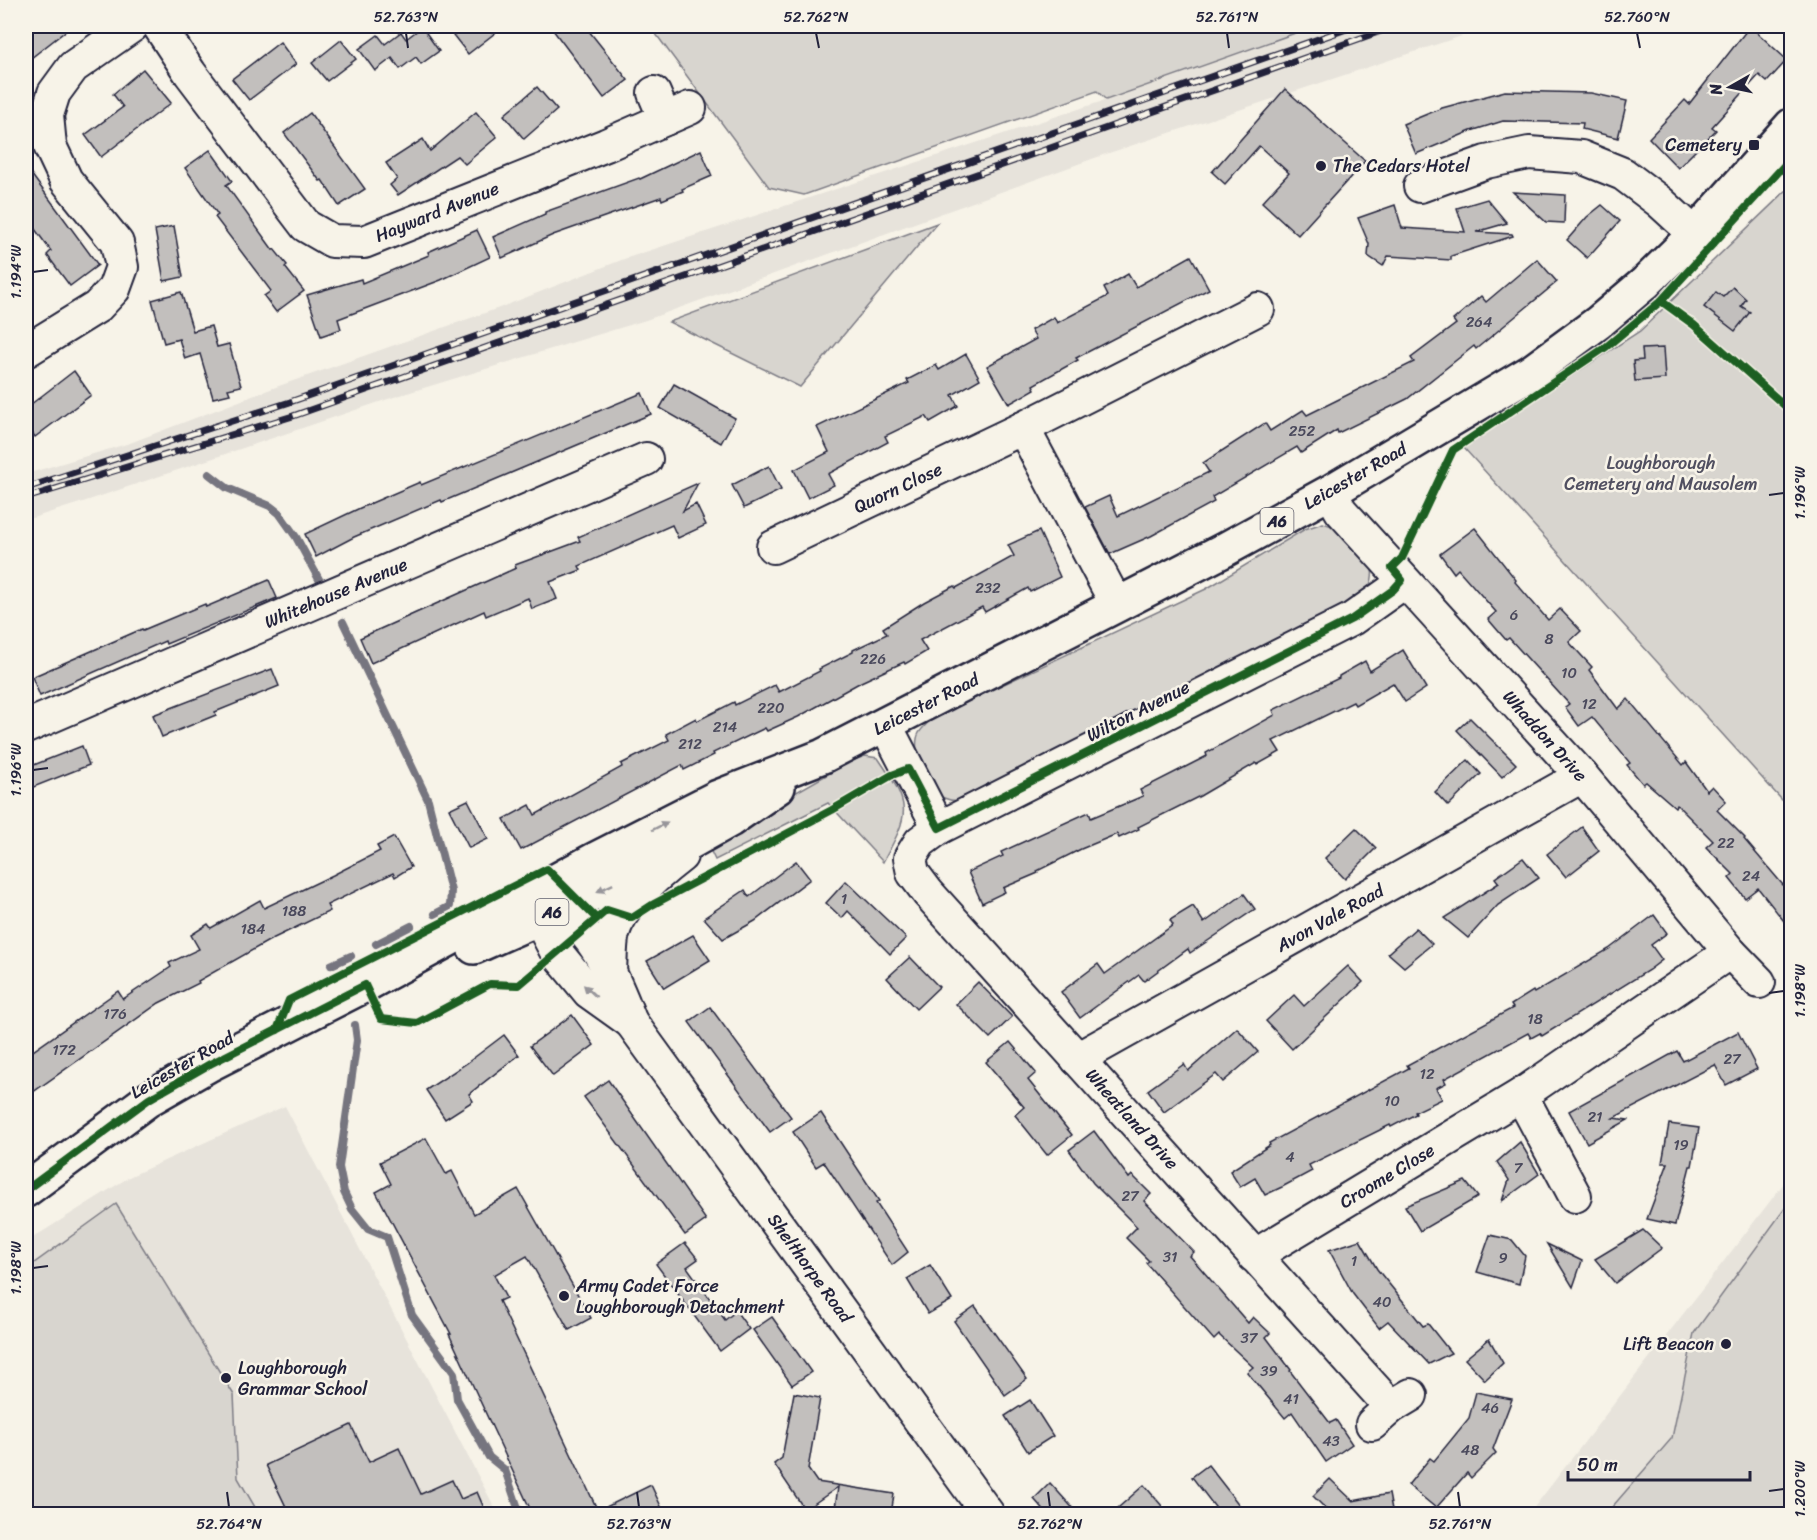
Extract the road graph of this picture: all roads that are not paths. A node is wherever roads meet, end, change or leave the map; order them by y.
1 (132, 26) edge
2 (159, 26) edge
3 (670, 107) dead end
4 (36, 112) edge
5 (1791, 125) edge
6 (1420, 186) dead end
7 (1695, 234) junction
8 (1258, 309) dead end
9 (26, 351) edge
10 (1023, 428) junction
11 (646, 459) dead end
12 (1330, 492) junction
13 (773, 547) dead end
14 (1402, 580) junction
15 (1117, 605) junction
16 (885, 724) junction
17 (26, 727) edge
18 (823, 756) junction
19 (1582, 776) junction
20 (730, 820) junction
21 (939, 828) junction
22 (558, 880) junction
23 (544, 915) junction
24 (494, 926) junction
25 (1730, 952) junction
26 (556, 953) junction
27 (610, 971) junction
28 (1759, 982) dead end
29 (631, 1022) junction
30 (1077, 1059) junction
31 (1521, 1095) junction
32 (26, 1190) edge
33 (1576, 1195) dead end
34 (1254, 1256) junction
35 (1391, 1409) dead end
36 (988, 1515) edge

1 - 4 street
2 - 3 street, Hayward Avenue
4 - 9 street
5 - 7 highway, Leicester Road / A6
6 - 7 street
7 - 12 highway, Leicester Road / A6
8 - 10 street, Quorn Close
10 - 13 street, Quorn Close
10 - 15 street
11 - 17 street, Whitehouse Avenue
12 - 14 street, Whaddon Drive
12 - 15 highway, Leicester Road / A6
14 - 19 street, Whaddon Drive
14 - 21 street, Wilton Avenue
15 - 16 highway, Leicester Road / A6
16 - 18 highway, Leicester Road / A6
16 - 21 street
18 - 20 highway, Leicester Road / A6
22 -> 18 highway, Leicester Road / A6
19 - 25 street, Whaddon Drive
19 - 30 street, Avon Vale Road
20 -> 23 highway, Leicester Road / A6
20 - 27 street, Shelthorpe Road
21 - 30 street, Wheatland Drive
22 - 23 street
22 - 24 highway, Leicester Road / A6
23 - 24 highway, Leicester Road / A6
23 - 26 street, Shelthorpe Road
23 - 27 street, Shelthorpe Road
24 - 26 street
24 - 32 highway, Leicester Road / A6
25 - 28 street, Whaddon Drive
25 - 31 street, Croome Close
29 -> 26 street, Shelthorpe Road
27 - 29 street, Shelthorpe Road
29 - 36 street, Shelthorpe Road
30 - 34 street, Wheatland Drive
31 - 33 street
31 - 34 street, Croome Close
34 - 35 street, Wheatland Drive

